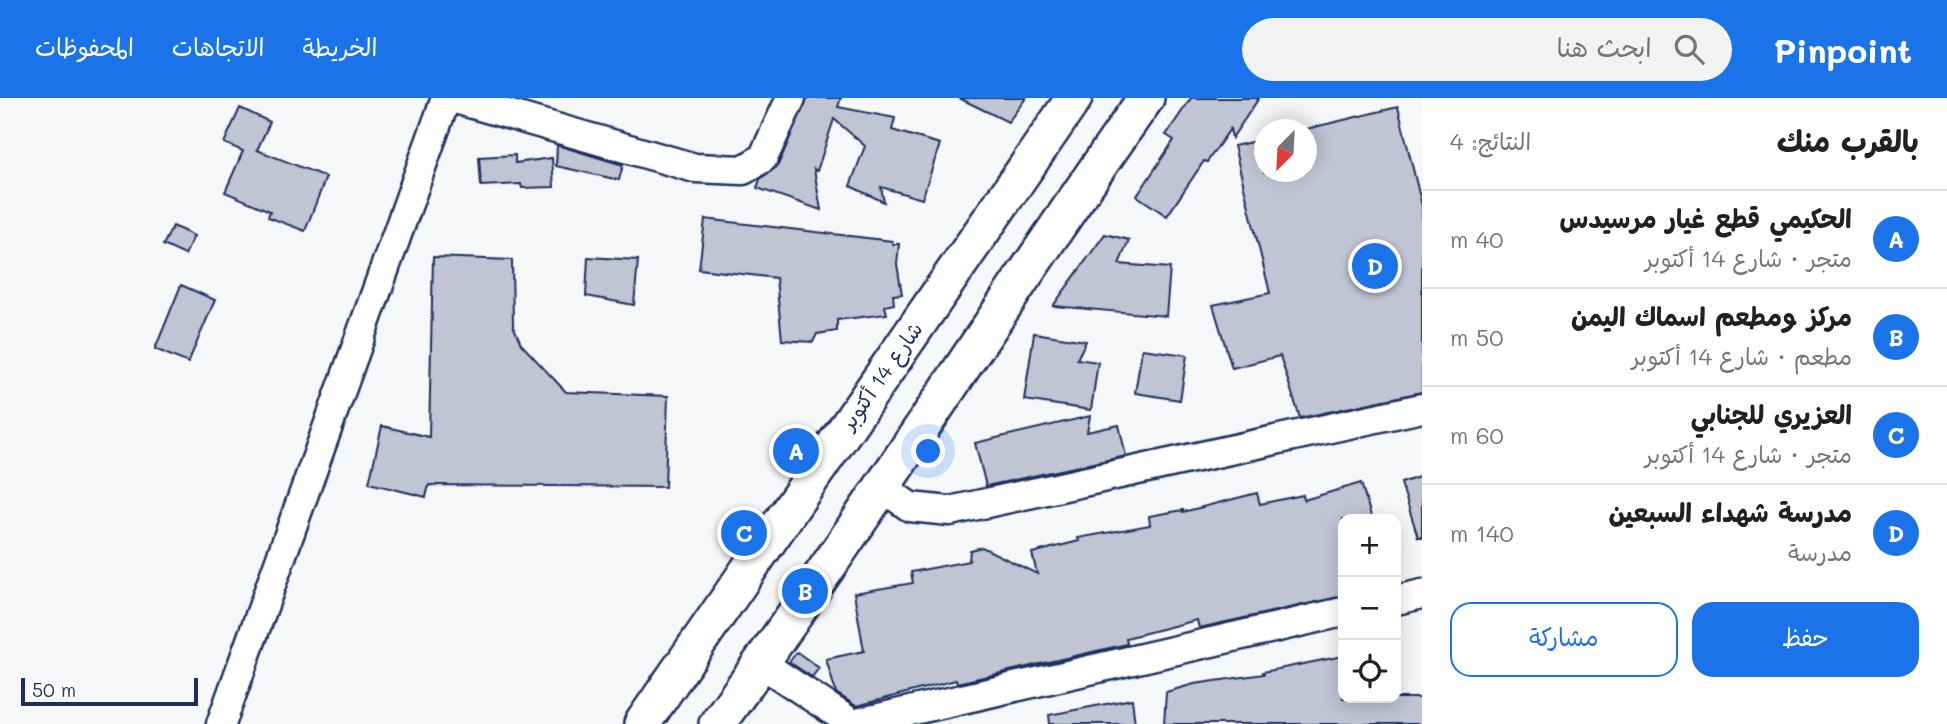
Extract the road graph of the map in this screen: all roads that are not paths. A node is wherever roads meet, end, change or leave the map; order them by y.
1 (446, 98) edge
2 (452, 98) edge
3 (791, 98) edge
4 (1074, 98) edge
5 (1146, 98) edge
6 (1011, 189) junction
7 (1055, 226) junction
8 (1422, 408) edge
9 (883, 488) junction
10 (1422, 594) edge
11 (1401, 599) edge
12 (1338, 613) edge
13 (761, 663) junction
14 (221, 724) edge
15 (642, 724) edge
16 (717, 724) edge

1 - 14 street
2 - 3 street
4 - 6 main road, شارع 14 أكتوبر
5 - 7 main road
6 - 7 main road
6 - 15 main road, شارع 14 أكتوبر
7 - 9 main road
8 - 9 street
9 - 13 main road
10 - 11 street
12 - 13 street
13 - 16 main road

